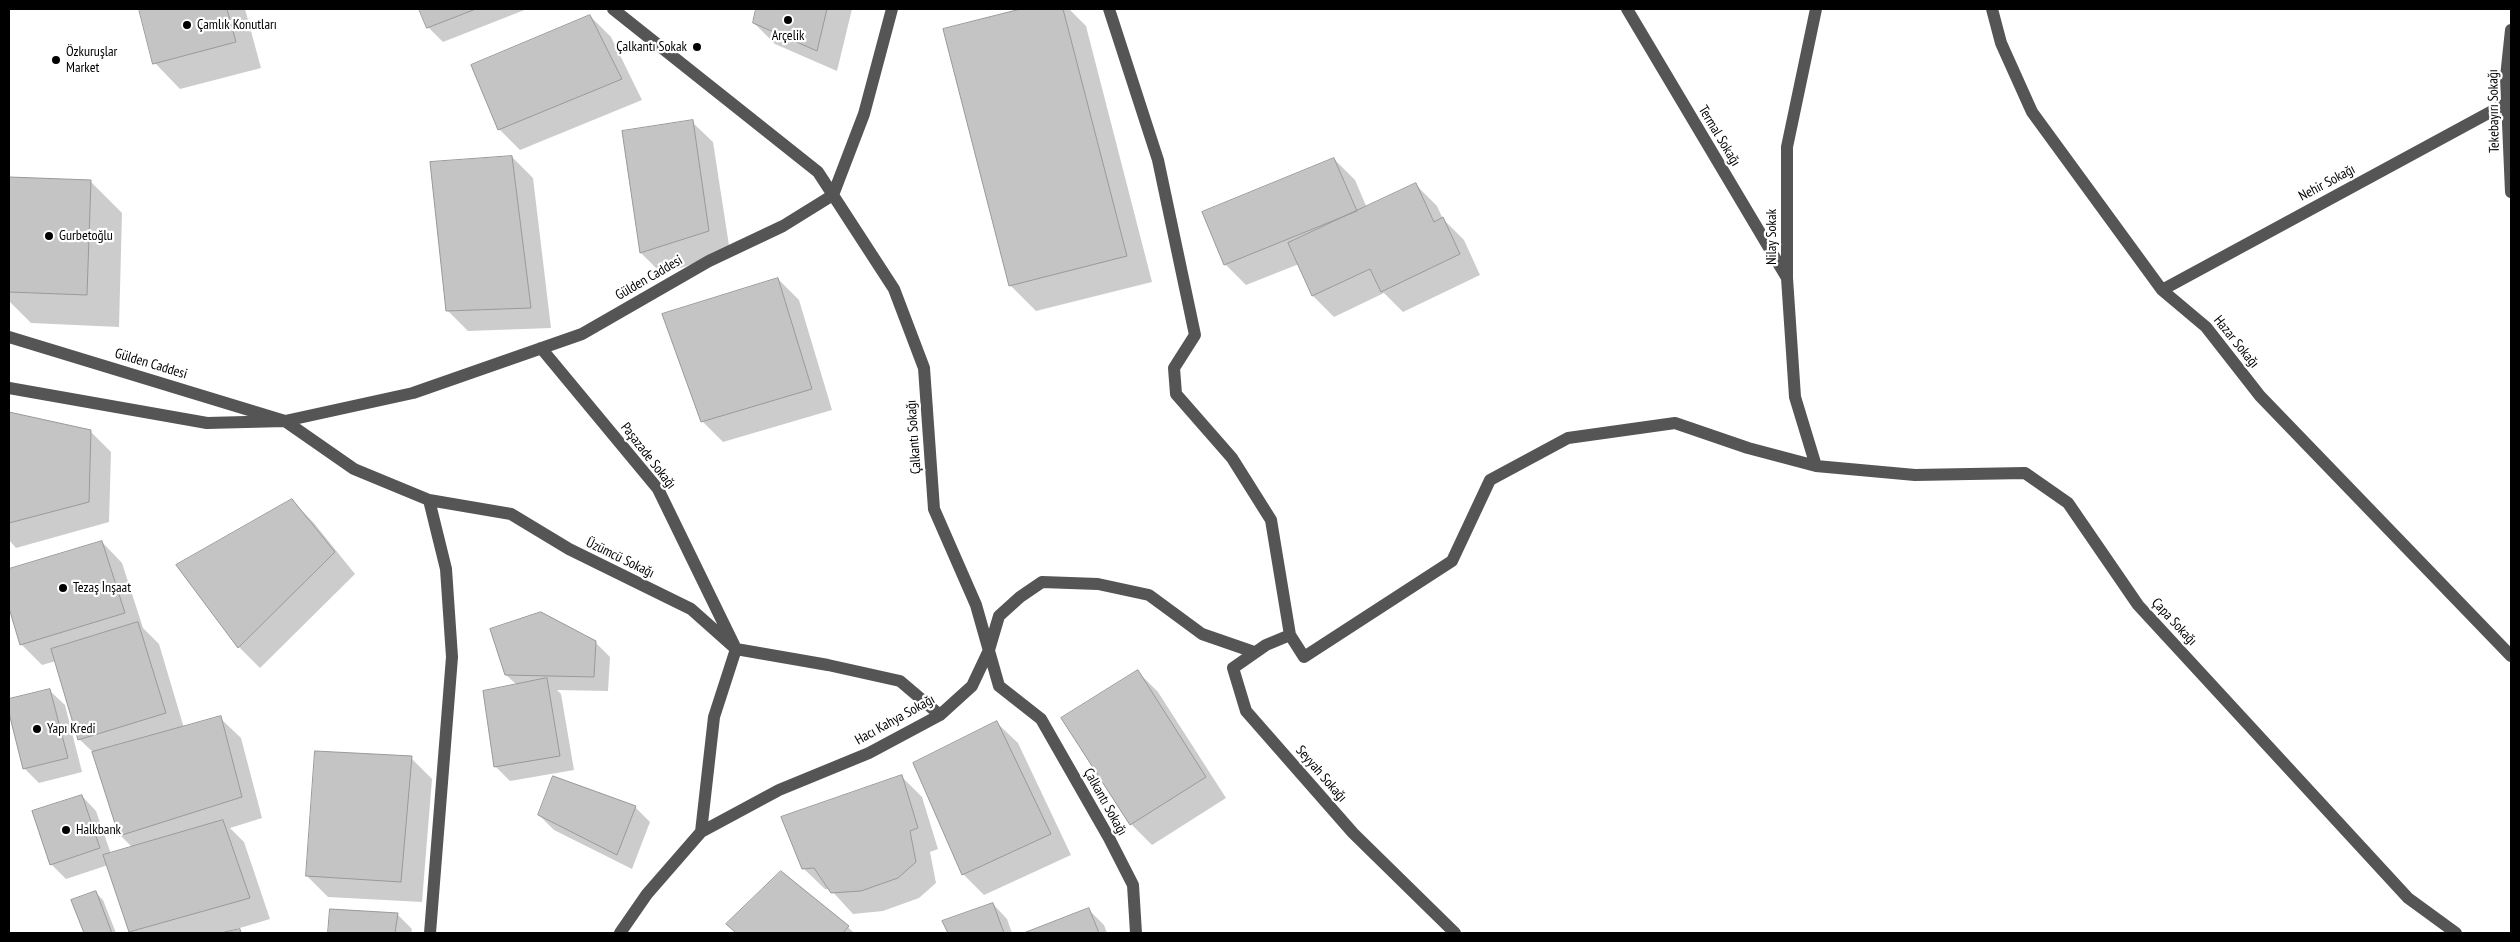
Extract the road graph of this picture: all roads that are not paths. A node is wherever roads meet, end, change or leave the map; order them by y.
1 (613, 9) edge
2 (892, 9) edge
3 (1109, 9) edge
4 (1626, 9) edge
5 (1816, 9) edge
6 (1992, 9) edge
7 (2511, 30) edge
8 (2507, 103) junction
9 (2511, 192) edge
10 (833, 195) junction
11 (1786, 278) junction
12 (2162, 290) junction
13 (9, 337) edge
14 (541, 348) junction
15 (9, 388) edge
16 (285, 421) junction
17 (1816, 466) junction
18 (429, 500) junction
19 (1290, 635) junction
20 (736, 649) junction
21 (989, 650) junction
22 (1254, 652) junction
23 (2511, 656) edge
24 (940, 715) junction
25 (701, 832) junction
26 (430, 933) edge
27 (620, 933) edge
28 (1136, 933) edge
29 (1454, 933) edge
30 (2456, 933) edge

1 - 10 street, Çalkantı Sokağı
2 - 10 street
3 - 19 street
4 - 11 street, Termal Sokağı
5 - 11 street, Nilay Sokak
6 - 12 street, Hazar Sokağı
7 - 8 street, Tekebayırı Sokağı
8 - 9 street, Tekebayırı Sokağı
8 - 12 street, Nehir Sokağı
10 - 14 street, Gülden Caddesi
10 - 21 street, Çalkantı Sokağı
11 - 17 street, Nilay Sokak
12 - 23 street, Hazar Sokağı
13 - 16 street, Gülden Caddesi
14 - 16 street, Gülden Caddesi
14 - 20 street, Paşazade Sokağı
15 - 16 street, Gülden Caddesi
16 - 18 street, Üzümcü Sokağı
17 - 19 street, Çapa Sokağı
17 - 30 street, Çapa Sokağı
18 - 20 street, Üzümcü Sokağı
18 - 26 street
19 - 22 street, Seyyah Sokağı
20 - 24 street
20 - 25 street
21 - 22 street, Hacı Kahya Sokağı
21 - 24 street, Hacı Kahya Sokağı
21 - 28 street, Çalkantı Sokağı
22 - 29 street, Seyyah Sokağı
24 - 25 street, Hacı Kahya Sokağı
25 - 27 street, Hacı Kahya Sokağı

